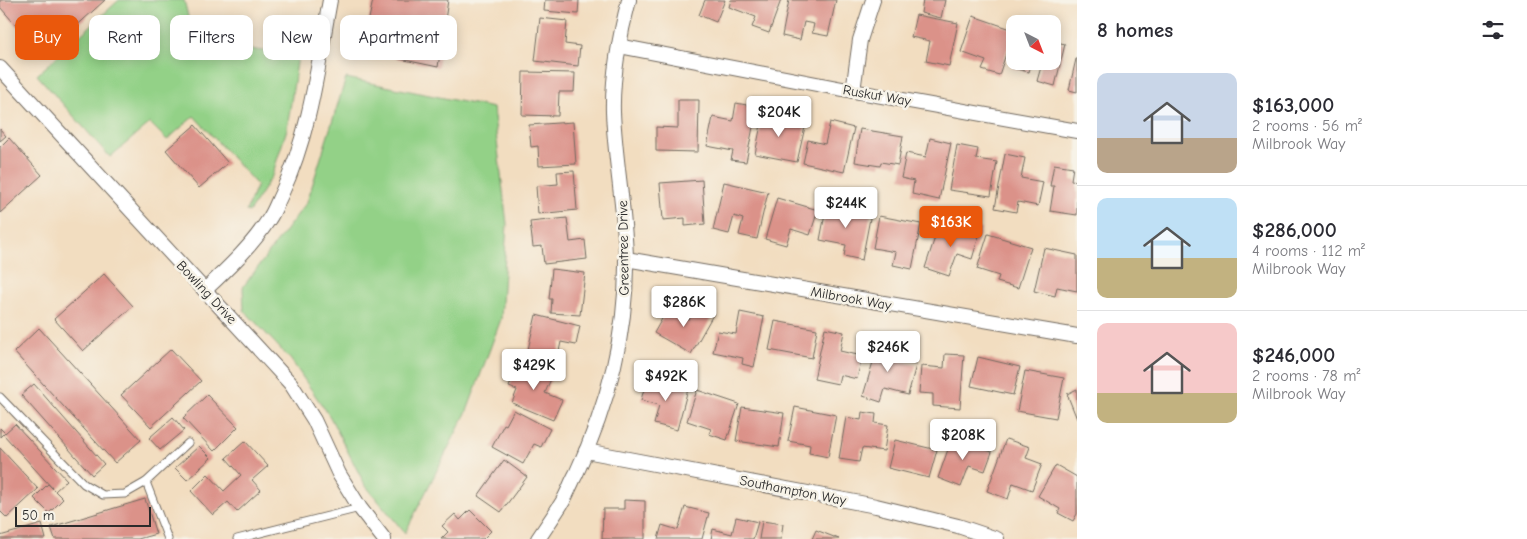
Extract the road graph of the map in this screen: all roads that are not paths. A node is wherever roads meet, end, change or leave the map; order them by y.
1 (330, 0) edge
2 (629, 0) edge
3 (873, 0) edge
4 (619, 46) junction
5 (0, 68) edge
6 (852, 91) junction
7 (1077, 130) edge
8 (626, 259) junction
9 (205, 290) junction
10 (1077, 336) edge
11 (0, 397) edge
12 (188, 443) dead end
13 (586, 451) junction
14 (146, 482) junction
15 (360, 508) junction
16 (168, 539) edge
17 (237, 539) edge
18 (384, 539) edge
19 (538, 539) edge
20 (997, 539) edge

1 - 9 street
2 - 4 street, Greentree Drive
3 - 6 street
4 - 6 street, Ruskut Way
4 - 8 street, Greentree Drive
5 - 9 street, Bowling Drive
6 - 7 street, Ruskut Way
8 - 10 street, Milbrook Way
8 - 13 street, Greentree Drive
9 - 15 street, Bowling Drive
11 - 14 lane
12 - 14 lane
13 - 19 street, Greentree Drive
13 - 20 street, Southampton Way
14 - 16 lane
15 - 17 lane
15 - 18 street, Bowling Drive

